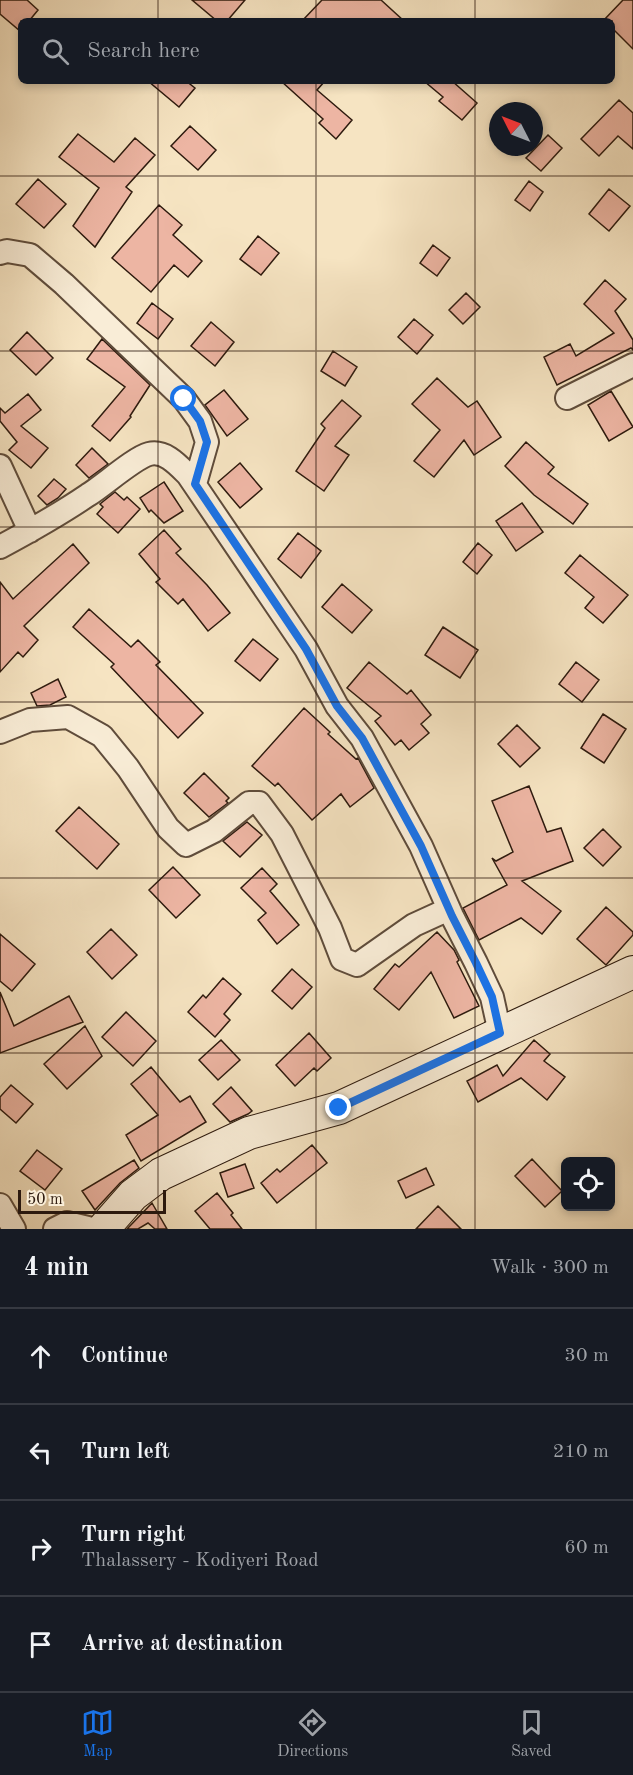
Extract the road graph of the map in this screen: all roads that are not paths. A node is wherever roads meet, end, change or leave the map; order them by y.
1 (0, 253) edge
2 (633, 365) edge
3 (567, 398) dead end
4 (0, 466) edge
5 (195, 484) junction
6 (30, 531) junction
7 (0, 547) edge
8 (0, 732) edge
9 (449, 909) junction
10 (633, 972) edge
11 (500, 1033) junction
12 (0, 1204) edge
13 (14, 1229) edge
14 (55, 1229) edge
15 (92, 1229) edge
16 (103, 1229) edge

1 - 5 street
2 - 3 street
4 - 6 street
5 - 6 street
5 - 9 street
6 - 7 street
8 - 9 street
9 - 11 street
10 - 11 main road
11 - 16 main road
12 - 13 street
14 - 15 street

